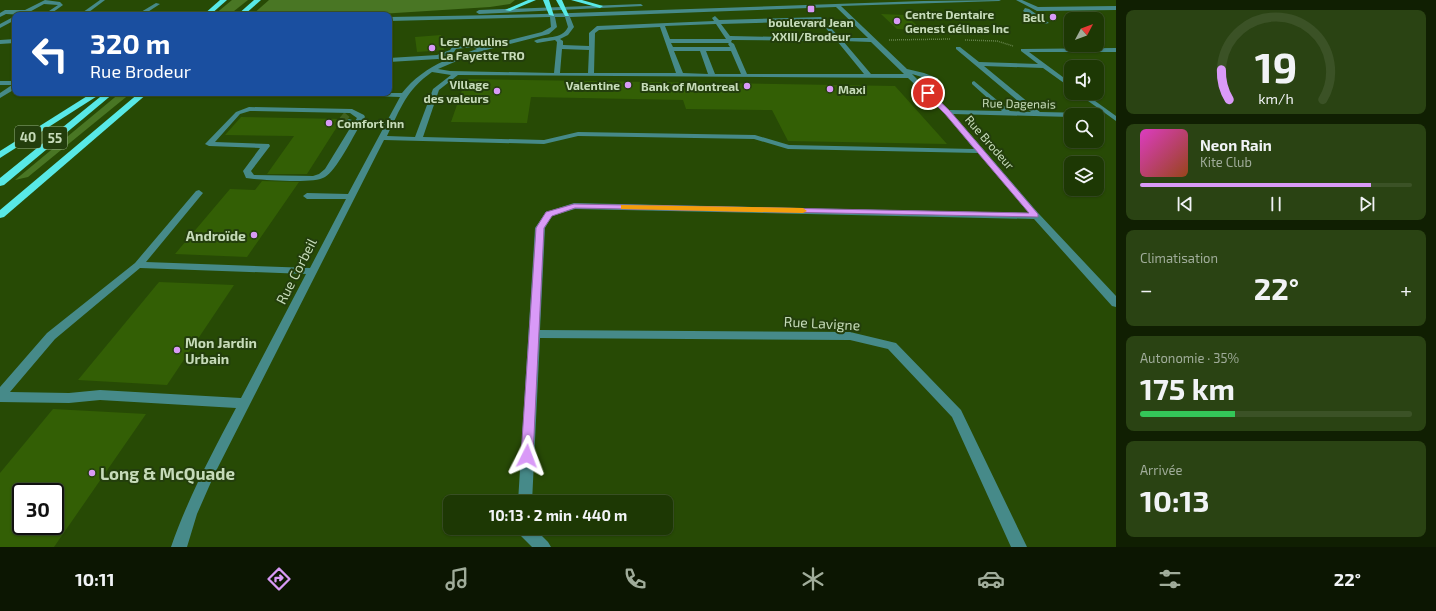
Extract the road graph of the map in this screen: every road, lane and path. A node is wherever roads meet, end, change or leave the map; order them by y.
1 (103, 0) edge
2 (224, 0) edge
3 (258, 0) edge
4 (533, 0) edge
5 (546, 0) edge
6 (559, 0) edge
7 (574, 0) edge
8 (637, 0) edge
9 (992, 0) edge
10 (999, 0) edge
11 (1018, 0) edge
12 (46, 1) edge
13 (159, 1) edge
14 (934, 1) edge
15 (1106, 2) dead end
16 (640, 5) junction
17 (646, 5) dead end
18 (674, 5) dead end
19 (739, 5) junction
20 (837, 5) junction
21 (600, 6) junction
22 (562, 7) junction
23 (550, 8) junction
24 (1116, 8) edge
25 (1037, 9) junction
26 (508, 10) junction
27 (708, 10) junction
28 (27, 12) edge
29 (50, 12) edge
30 (86, 12) edge
31 (143, 12) edge
32 (210, 12) edge
33 (244, 12) edge
34 (645, 12) junction
35 (12, 13) edge
36 (0, 15) edge
37 (552, 15) junction
38 (567, 15) junction
39 (392, 19) edge
40 (392, 19) edge
41 (12, 20) edge
42 (719, 22) junction
43 (1046, 23) dead end
44 (12, 25) edge
45 (662, 25) junction
46 (0, 26) edge
47 (0, 38) edge
48 (556, 38) junction
49 (12, 39) edge
50 (838, 39) junction
51 (12, 40) edge
52 (729, 40) junction
53 (874, 40) junction
54 (667, 41) junction
55 (0, 42) edge
56 (560, 47) junction
57 (592, 48) junction
58 (958, 48) dead end
59 (670, 49) junction
60 (702, 49) junction
61 (733, 49) junction
62 (483, 50) junction
63 (1116, 50) edge
64 (438, 57) junction
65 (392, 60) edge
66 (398, 60) junction
67 (450, 61) junction
68 (977, 64) junction
69 (392, 65) edge
70 (1044, 66) junction
71 (431, 70) junction
72 (905, 71) junction
73 (456, 74) junction
74 (557, 75) junction
75 (591, 75) junction
76 (680, 75) junction
77 (712, 75) junction
78 (745, 76) junction
79 (869, 76) junction
80 (911, 76) junction
81 (1064, 81) edge
82 (0, 83) edge
83 (974, 83) dead end
84 (12, 84) edge
85 (12, 86) edge
86 (928, 93) junction
87 (392, 94) edge
88 (403, 95) junction
89 (0, 96) edge
90 (93, 96) edge
91 (106, 96) edge
92 (140, 96) edge
93 (1090, 100) edge
94 (947, 112) junction
95 (1009, 114) junction
96 (1038, 114) junction
97 (1064, 114) edge
98 (1113, 117) edge
99 (349, 121) tunnel mouth
100 (358, 123) junction
101 (388, 123) junction
102 (381, 138) junction
103 (418, 139) junction
104 (981, 151) junction
105 (0, 156) edge
106 (0, 183) edge
107 (198, 193) dead end
108 (307, 196) dead end
109 (351, 197) junction
110 (0, 215) edge
111 (1036, 216) junction
112 (138, 265) junction
113 (313, 271) junction
114 (1116, 303) edge
115 (533, 334) junction
116 (0, 396) edge
117 (245, 403) junction
118 (525, 495) edge
119 (531, 535) edge
120 (179, 547) edge
121 (544, 547) edge
122 (1019, 547) edge

1 - 30 street
2 - 32 highway
3 - 33 highway
4 - 26 highway
5 - 23 highway
6 - 22 highway
7 - 21 highway
8 - 16 street
9 - 10 street
9 - 14 street
11 - 25 street
12 - 28 street
12 - 29 street
13 - 31 street
14 - 20 street
15 - 24 street
16 - 17 street
16 - 21 street
16 - 34 street
18 - 19 street
19 - 20 street
19 - 27 street
20 - 53 street, Rue Brodeur
21 - 22 street
22 - 23 street
22 - 38 highway
23 - 26 street
23 - 37 highway
24 - 25 street
25 - 43 street
26 - 39 street
27 - 34 street
27 - 42 street
34 - 38 street
35 - 36 street
37 - 38 street
37 - 40 street
37 - 62 street, Rue Corbeil
38 - 48 street, Rue Corbeil
41 - 46 street
42 - 45 street
42 - 50 street
42 - 52 street
44 - 46 street
45 - 54 street
45 - 57 street
47 - 49 street
48 - 56 street
48 - 62 street, Rue Corbeil
50 - 52 street
50 - 53 street
50 - 79 street
51 - 55 street
52 - 54 street
52 - 61 street
53 - 72 street, Rue Brodeur
54 - 59 street
56 - 57 street
56 - 74 street
57 - 75 street
58 - 68 street
59 - 60 street
59 - 76 street
60 - 61 street
60 - 77 street
61 - 78 street
62 - 64 street
62 - 67 street, Rue Corbeil
63 - 70 street
64 - 66 street
64 - 67 street
65 - 66 street
66 - 69 street
67 - 71 street, Rue Corbeil
68 - 70 street
68 - 96 street
70 - 81 street
71 - 73 street
71 - 88 street, Rue Corbeil
72 - 80 street, Rue Brodeur
72 - 86 street
73 - 74 street
73 - 103 street
74 - 75 street
75 - 76 street
76 - 77 street
77 - 78 street
78 - 79 street
79 - 80 street
80 - 86 street, Rue Brodeur
82 - 84 street
83 - 95 street
85 - 89 street
86 - 94 street, Rue Brodeur
87 - 88 street
88 - 101 street, Rue Corbeil
90 - 105 highway, 40
91 - 106 highway, 55
92 - 110 highway, 55
93 - 98 street
94 - 95 street, Rue Dagenais
94 - 104 street, Rue Brodeur
95 - 96 street, Rue Dagenais
96 - 97 street, Rue Dagenais
99 - 100 street
100 - 100 street
100 - 101 street
101 - 102 street, Rue Corbeil
102 - 103 street
102 - 109 street, Rue Corbeil
103 - 104 street
104 - 111 street, Rue Brodeur
107 - 112 street
108 - 109 street
109 - 113 street, Rue Corbeil
111 - 114 street, Rue Brodeur
111 - 115 street
112 - 113 street
112 - 116 street
113 - 117 street, Rue Corbeil
115 - 118 street
115 - 122 street, Rue Lavigne
116 - 117 street
117 - 120 street, Rue Corbeil
119 - 121 street

